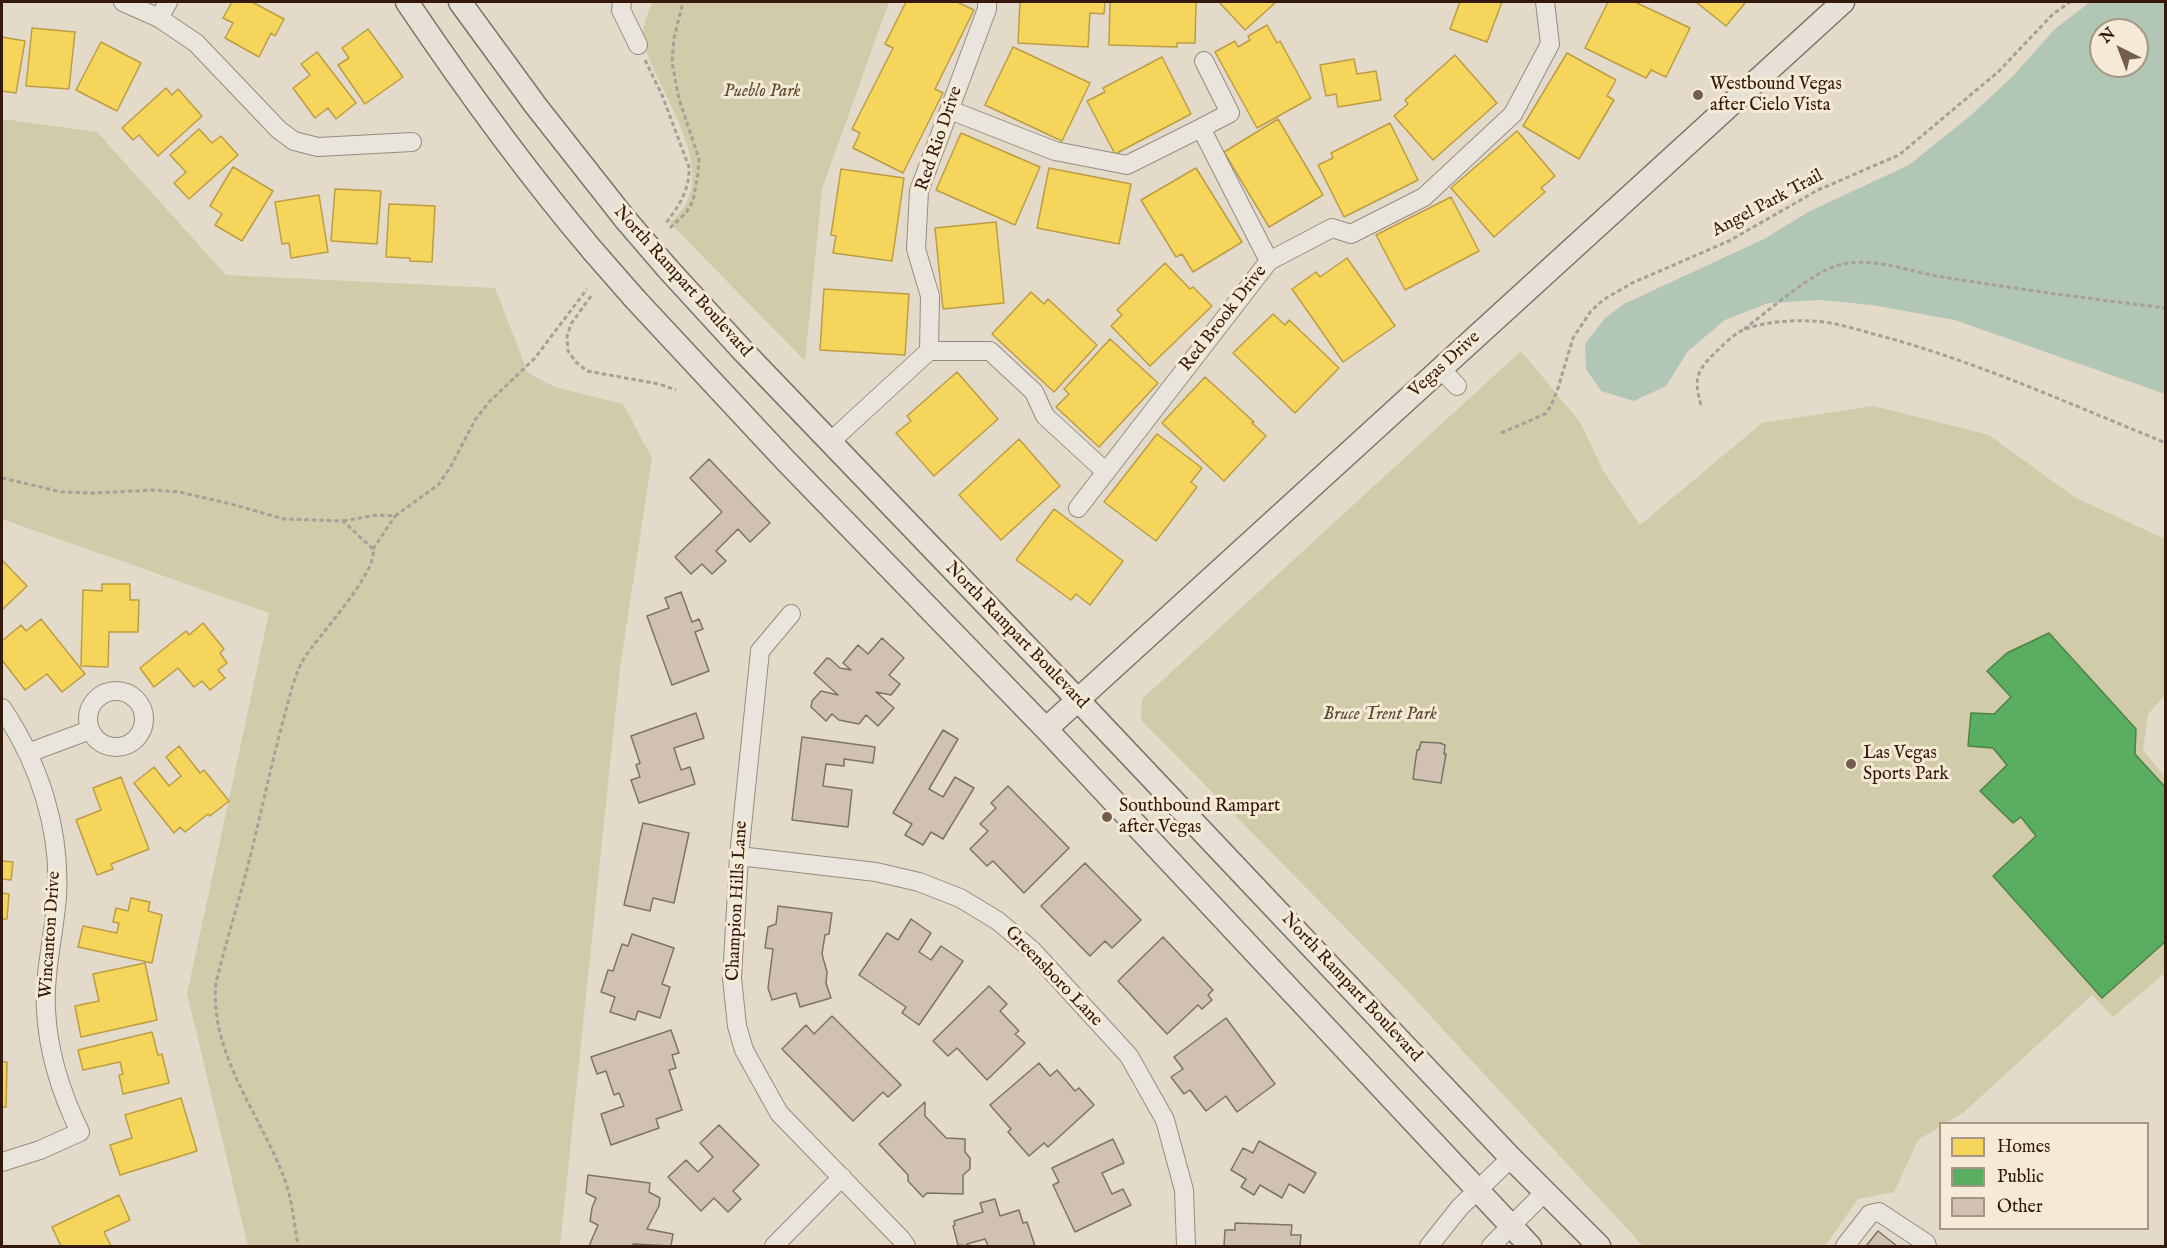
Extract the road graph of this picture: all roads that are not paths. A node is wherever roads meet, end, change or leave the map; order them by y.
1 (123, 2) edge
2 (168, 2) edge
3 (407, 2) edge
4 (460, 2) edge
5 (622, 2) edge
6 (987, 2) edge
7 (1545, 2) edge
8 (1843, 2) edge
9 (159, 18) junction
10 (638, 45) road end
11 (1204, 61) dead end
12 (950, 110) junction
13 (1201, 128) junction
14 (412, 142) dead end
15 (1269, 261) junction
16 (929, 351) junction
17 (1441, 369) junction
18 (1457, 386) dead end
19 (830, 442) junction
20 (1106, 472) junction
21 (1078, 508) dead end
22 (791, 614) dead end
23 (1078, 700) junction
24 (2, 708) edge
25 (1046, 729) junction
26 (90, 730) dead end
27 (28, 753) junction
28 (739, 856) junction
29 (1511, 1158) junction
30 (2, 1162) edge
31 (842, 1177) junction
32 (1477, 1190) junction
33 (1545, 1192) junction
34 (1510, 1226) junction
35 (774, 1246) edge
36 (906, 1246) edge
37 (1186, 1246) edge
38 (1430, 1246) edge
39 (1491, 1246) edge
40 (1530, 1246) edge
41 (1599, 1246) edge
42 (1845, 1246) edge
43 (1927, 1246) edge

1 - 9 street
2 - 9 street
3 - 25 main road, bridge
4 - 19 main road, North Rampart Boulevard, bridge
5 - 10 street
6 - 12 street, Red Rio Drive
7 - 15 street, Red Brook Drive
8 - 17 main road, Vegas Drive
9 - 14 street
11 - 13 street
12 - 13 street
12 - 16 street, Red Rio Drive
13 - 15 street
15 - 20 street, Red Brook Drive
16 - 19 street
16 - 20 street
17 - 18 street
17 - 23 main road, Vegas Drive
19 - 23 main road, North Rampart Boulevard
20 - 21 street, Red Brook Drive
22 - 28 street, Champion Hills Lane
23 - 25 main road, Vegas Drive
23 - 29 main road, North Rampart Boulevard
24 - 27 street, Wincanton Drive
25 - 32 main road
26 - 27 street
27 - 30 street, Wincanton Drive
28 - 31 street, Champion Hills Lane
28 - 37 street, Greensboro Lane
29 - 32 street
29 - 33 main road, North Rampart Boulevard
31 - 35 street
31 - 36 street, Champion Hills Lane
32 - 34 main road
32 - 38 street
33 - 34 street
33 - 41 main road, North Rampart Boulevard
34 - 39 street
34 - 40 main road
42 - 43 street

